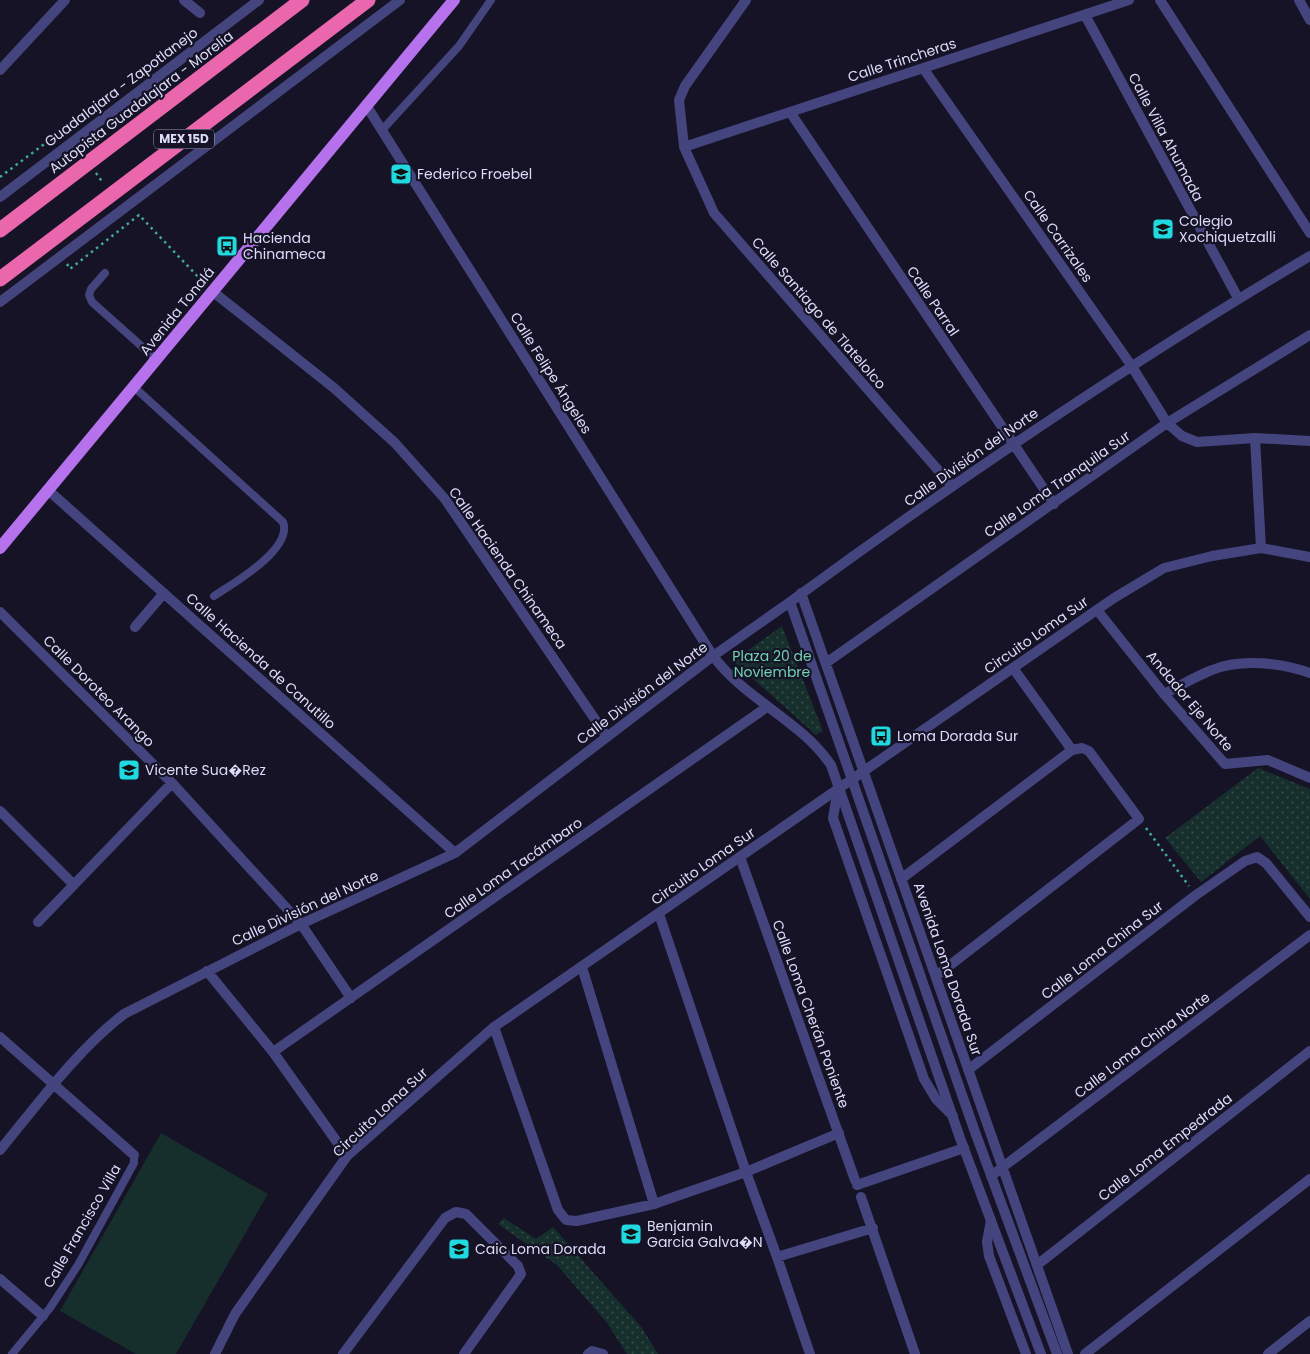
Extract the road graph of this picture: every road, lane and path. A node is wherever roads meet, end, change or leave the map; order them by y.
1 (65, 0) edge
2 (184, 0) edge
3 (259, 0) edge
4 (302, 0) edge
5 (368, 0) edge
6 (400, 0) edge
7 (454, 0) edge
8 (491, 0) edge
9 (746, 0) edge
10 (1129, 0) edge
11 (1160, 0) edge
12 (1299, 0) edge
13 (200, 13) dead end
14 (1085, 15) junction
15 (1310, 20) edge
16 (923, 68) junction
17 (0, 70) edge
18 (366, 105) junction
19 (790, 112) junction
20 (382, 130) junction
21 (684, 147) junction
22 (34, 154) dead end
23 (0, 178) edge
24 (0, 197) edge
25 (0, 230) edge
26 (1310, 233) edge
27 (1310, 256) edge
28 (74, 258) dead end
29 (106, 274) dead end
30 (0, 279) edge
31 (212, 291) junction
32 (1238, 298) junction
33 (0, 302) edge
34 (1310, 335) edge
35 (157, 360) junction
36 (1131, 365) junction
37 (134, 388) junction
38 (1167, 423) junction
39 (1256, 438) junction
40 (1310, 441) edge
41 (1013, 444) junction
42 (952, 486) junction
43 (48, 490) junction
44 (1054, 504) junction
45 (0, 548) edge
46 (1261, 548) junction
47 (1310, 557) edge
48 (164, 593) junction
49 (801, 593) junction
50 (214, 596) dead end
51 (790, 602) junction
52 (1097, 610) junction
53 (0, 612) edge
54 (135, 628) dead end
55 (713, 656) junction
56 (826, 663) junction
57 (1013, 668) junction
58 (1310, 673) edge
59 (1164, 694) junction
60 (767, 707) junction
61 (607, 737) junction
62 (1077, 749) junction
63 (864, 771) junction
64 (1310, 778) edge
65 (852, 780) junction
66 (172, 783) junction
67 (838, 789) junction
68 (0, 810) edge
69 (1139, 819) junction
70 (455, 853) junction
71 (740, 857) junction
72 (901, 879) junction
73 (74, 884) junction
74 (1196, 895) junction
75 (659, 914) junction
76 (1310, 917) edge
77 (38, 922) dead end
78 (301, 924) junction
79 (1310, 936) edge
80 (582, 967) junction
81 (207, 971) junction
82 (936, 976) junction
83 (351, 998) junction
84 (494, 1027) junction
85 (0, 1037) edge
86 (1310, 1051) edge
87 (273, 1052) junction
88 (968, 1070) junction
89 (54, 1085) junction
90 (953, 1116) junction
91 (975, 1132) junction
92 (839, 1133) junction
93 (960, 1138) junction
94 (964, 1148) junction
95 (0, 1150) edge
96 (134, 1155) joint
97 (347, 1156) junction
98 (1002, 1167) junction
99 (746, 1172) junction
100 (991, 1176) junction
101 (1310, 1179) edge
102 (856, 1182) junction
103 (654, 1204) junction
104 (991, 1220) junction
105 (873, 1228) junction
106 (777, 1257) junction
107 (1037, 1265) junction
108 (0, 1279) edge
109 (43, 1316) junction
110 (1310, 1321) edge
111 (590, 1352) edge
112 (12, 1354) edge
113 (214, 1354) edge
114 (343, 1354) edge
115 (464, 1354) edge
116 (603, 1354) edge
117 (810, 1354) edge
118 (915, 1354) edge
119 (1026, 1354) edge
120 (1041, 1354) edge
121 (1057, 1354) edge
122 (1068, 1354) edge
123 (1085, 1354) edge
124 (1268, 1354) edge

1 - 17 street
2 - 13 street
3 - 24 street, Guadalajara - Zapotlanejo
4 - 25 highway, Autopista Guadalajara - Morelia / MEX 15D
5 - 30 highway, MEX 15D
6 - 33 street
7 - 18 main road, Avenida Tonalá
8 - 20 lane
9 - 21 street
10 - 14 street, Calle Trincheras
11 - 26 street
12 - 15 street
14 - 16 street, Calle Trincheras
14 - 32 street, Calle Villa Ahumada
16 - 19 street, Calle Trincheras
16 - 36 street, Calle Carrizales
18 - 20 street, Calle Felipe Ángeles
18 - 31 main road, Avenida Tonalá
19 - 21 street, Calle Trincheras
19 - 41 street, Calle Parral
20 - 55 street, Calle Felipe Ángeles
21 - 42 street, Calle Santiago de Tlatelolco
22 - 23 path
27 - 32 street, Calle División del Norte
28 - 31 path
29 - 35 lane
31 - 35 main road, Avenida Tonalá
31 - 61 street, Calle Hacienda Chinameca
32 - 36 street, Calle División del Norte
34 - 38 street, Calle Loma Tranquila Sur
35 - 37 main road, Avenida Tonalá
36 - 38 street, Calle Carrizales
36 - 41 street, Calle División del Norte
37 - 43 main road, Avenida Tonalá
37 - 50 lane
38 - 39 street
38 - 44 street, Calle Loma Tranquila Sur
39 - 40 street
39 - 46 street
41 - 42 street, Calle División del Norte
41 - 44 street, Calle Parral
42 - 49 street, Calle División del Norte
43 - 45 main road, Avenida Tonalá
43 - 48 street, Calle Hacienda de Canutillo
44 - 56 street, Calle Loma Tranquila Sur
46 - 47 street, Circuito Loma Sur
46 - 52 street, Circuito Loma Sur
48 - 54 street
48 - 70 street, Calle Hacienda de Canutillo
49 - 51 street, Calle División del Norte
49 - 56 street, Avenida Loma Dorada Sur
51 - 55 street, Calle División del Norte
51 - 65 street, Avenida Loma Dorada Sur
52 - 57 street, Circuito Loma Sur
52 - 59 street, Andador Eje Norte
53 - 66 street, Calle Doroteo Arango
55 - 60 street
55 - 61 street, Calle División del Norte
56 - 63 street, Avenida Loma Dorada Sur
57 - 62 street
57 - 63 street, Circuito Loma Sur
58 - 59 street
59 - 64 street, Andador Eje Norte
60 - 67 street
60 - 83 street, Calle Loma Tacámbaro
61 - 70 street, Calle División del Norte
62 - 69 street
62 - 72 street
63 - 65 street, Circuito Loma Sur
63 - 72 street, Avenida Loma Dorada Sur
65 - 67 street, Circuito Loma Sur
65 - 91 street, Avenida Loma Dorada Sur
66 - 73 street
66 - 78 street, Calle Doroteo Arango
67 - 71 street, Circuito Loma Sur
67 - 90 street
67 - 90 street
68 - 73 street
69 - 74 path
69 - 82 street
70 - 78 street, Calle División del Norte
71 - 75 street, Circuito Loma Sur
71 - 92 street, Calle Loma Cherán Poniente
72 - 82 street, Avenida Loma Dorada Sur
73 - 77 street
74 - 76 street, Calle Loma China Sur
74 - 88 street, Calle Loma China Sur
75 - 80 street, Circuito Loma Sur
75 - 99 street
78 - 81 street, Calle División del Norte
78 - 83 street, Calle Doroteo Arango
79 - 98 street, Calle Loma China Norte
80 - 84 street, Circuito Loma Sur
80 - 103 street
81 - 87 street
81 - 89 street, Calle División del Norte
82 - 88 street, Avenida Loma Dorada Sur
83 - 87 street, Calle Loma Tacámbaro
84 - 97 street, Circuito Loma Sur
84 - 103 street
85 - 89 street, Calle Francisco Villa
86 - 107 street, Calle Loma Empedrada
87 - 97 street
88 - 98 street, Avenida Loma Dorada Sur
89 - 95 street, Calle División del Norte
89 - 96 street, Calle Francisco Villa
90 - 93 street
91 - 93 street
91 - 100 street, Avenida Loma Dorada Sur
92 - 99 street
92 - 102 street, Calle Loma Cherán Poniente
93 - 94 street
94 - 102 street
94 - 104 street
96 - 109 lane, Calle Francisco Villa
97 - 113 street, Circuito Loma Sur
98 - 100 street, Calle Loma China Norte
98 - 107 street, Avenida Loma Dorada Sur
99 - 103 street
99 - 106 street
100 - 121 street, Avenida Loma Dorada Sur
101 - 123 street
102 - 105 street, Calle Loma Cherán Poniente
104 - 119 street
104 - 120 street
105 - 106 street
105 - 118 street, Calle Loma Cherán Poniente
106 - 117 street
107 - 122 street, Avenida Loma Dorada Sur
108 - 109 street
109 - 112 lane, Calle Francisco Villa
110 - 124 street
111 - 116 street
114 - 115 street

